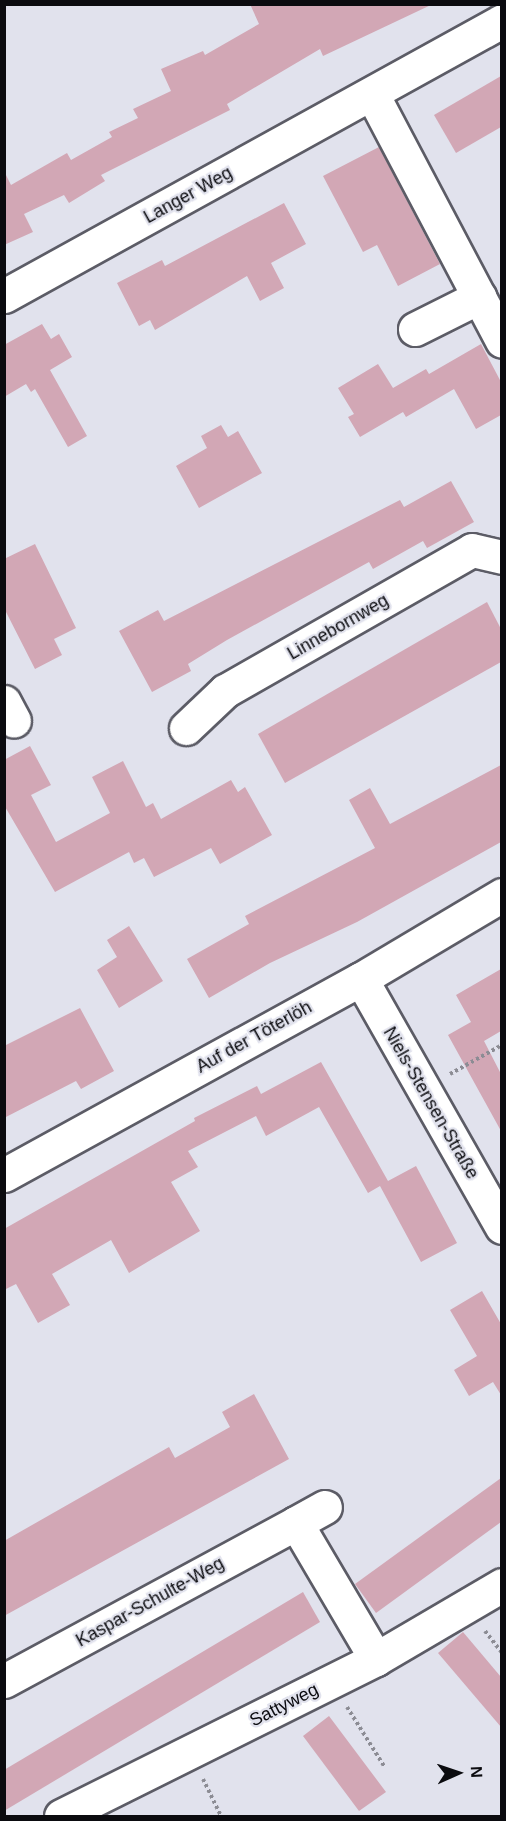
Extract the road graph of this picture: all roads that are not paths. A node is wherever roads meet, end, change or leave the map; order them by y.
1 (501, 21) edge
2 (372, 94) junction
3 (4, 296) edge
4 (478, 297) junction
5 (415, 329) dead end
6 (501, 341) edge
7 (501, 557) edge
8 (186, 728) dead end
9 (501, 896) edge
10 (361, 979) junction
11 (4, 1174) edge
12 (501, 1227) edge
13 (325, 1507) dead end
14 (297, 1522) junction
15 (501, 1585) edge
16 (376, 1659) junction
17 (4, 1681) edge
18 (65, 1816) edge

1 - 2 street, Langer Weg
2 - 3 street, Langer Weg
2 - 4 street
4 - 5 street
4 - 6 street
7 - 8 street, Linnebornweg
9 - 10 street, Auf der Töterlöh
10 - 11 street, Auf der Töterlöh
10 - 12 street, Niels-Stensen-Straße
13 - 14 street, Kaspar-Schulte-Weg
14 - 16 street
14 - 17 street, Kaspar-Schulte-Weg
15 - 16 street, Sattyweg
16 - 18 street, Sattyweg

